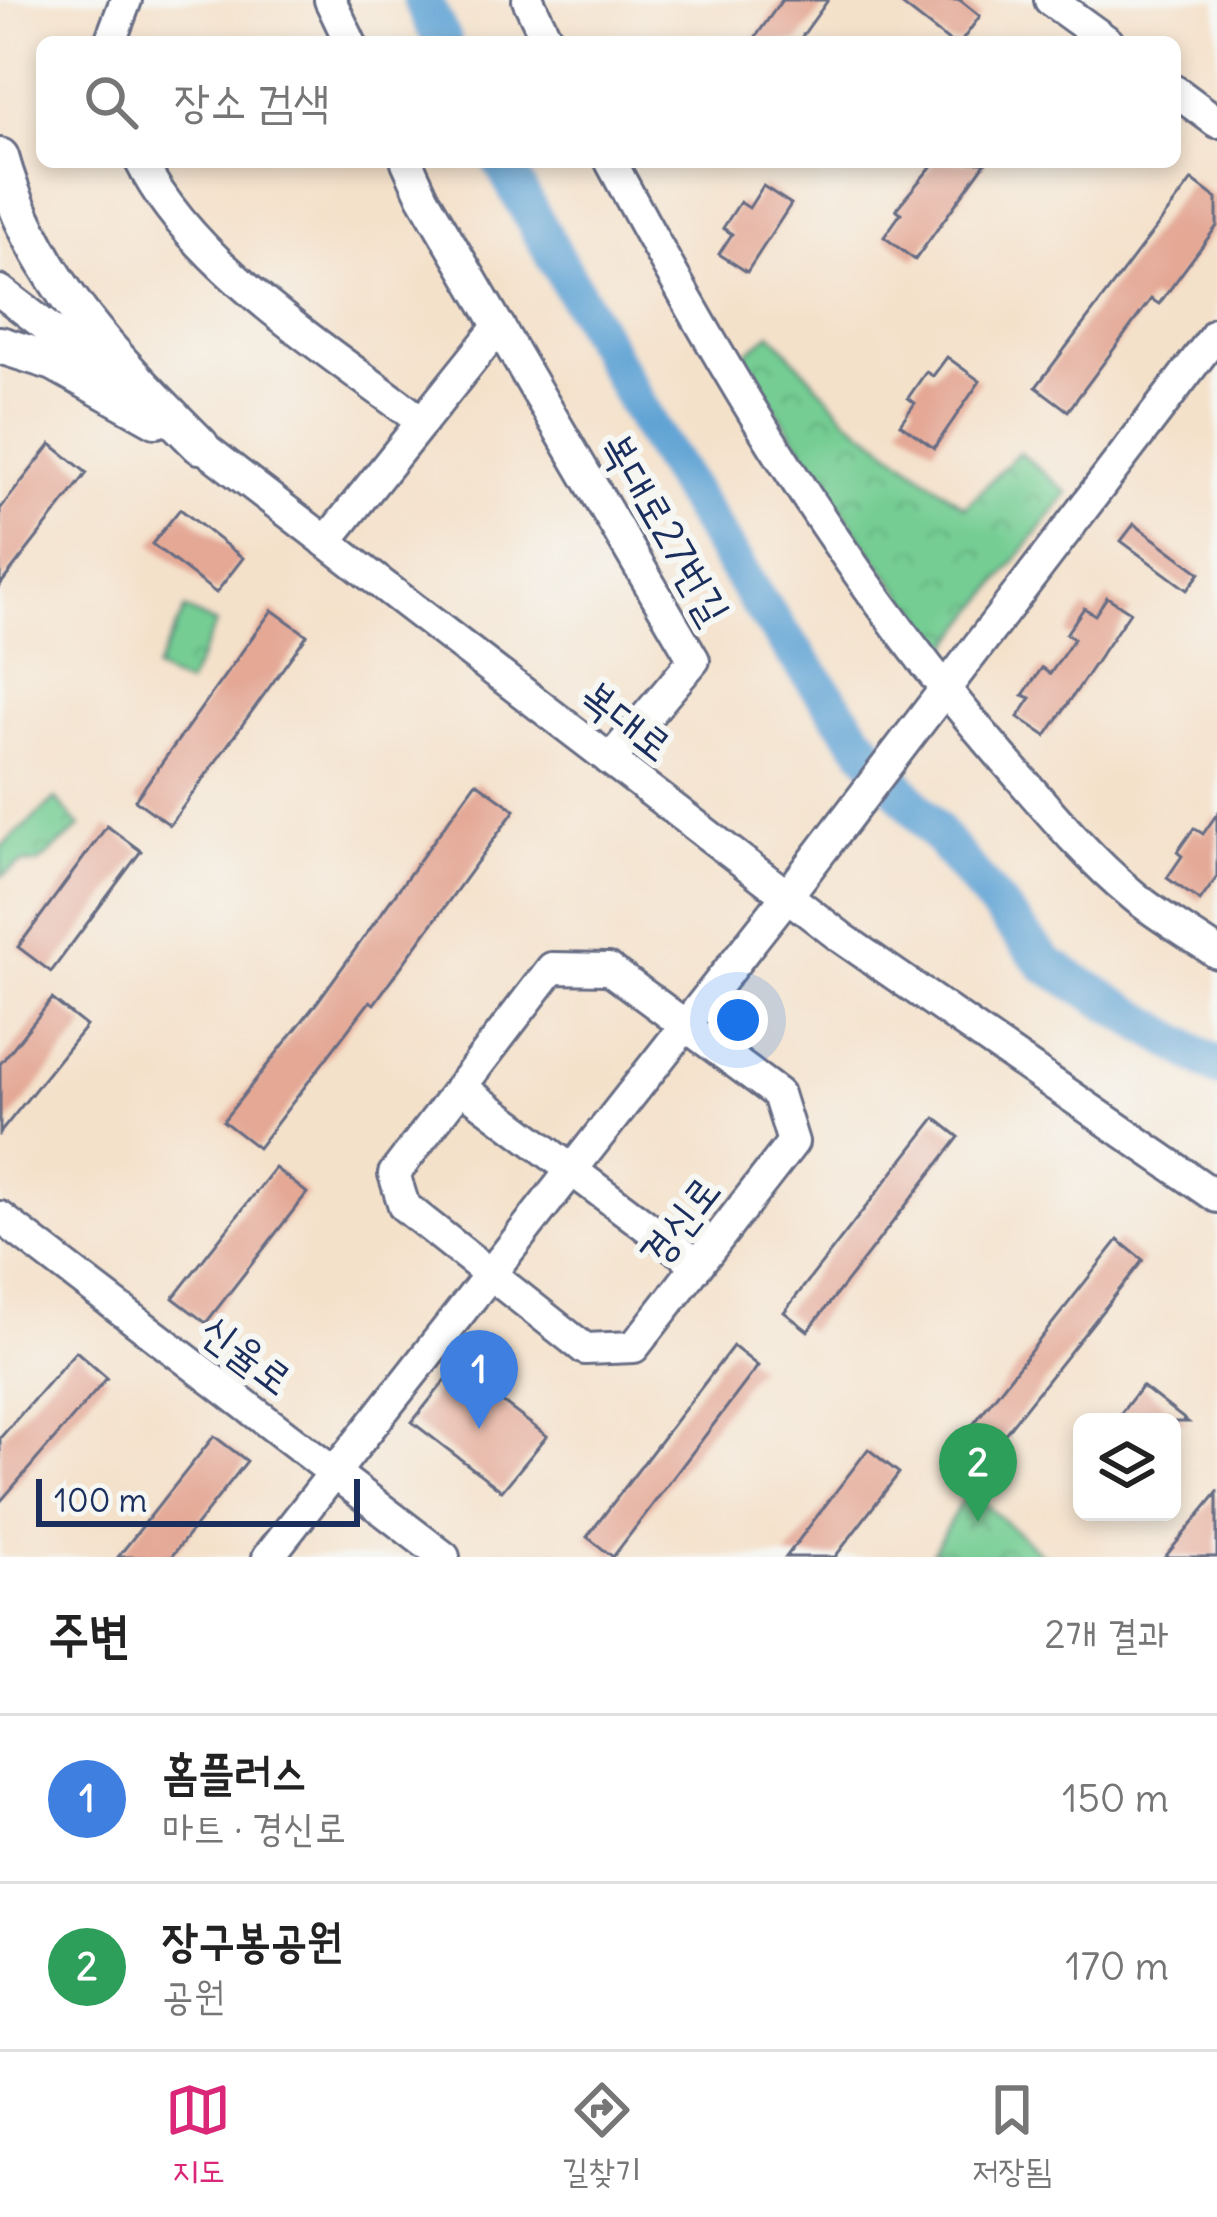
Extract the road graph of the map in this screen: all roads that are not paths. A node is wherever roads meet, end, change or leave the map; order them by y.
1 (125, 0) edge
2 (528, 0) edge
3 (1050, 0) edge
4 (340, 3) edge
5 (112, 36) edge
6 (348, 36) edge
7 (545, 36) edge
8 (1100, 36) edge
9 (1181, 96) edge
10 (1217, 122) edge
11 (0, 157) edge
12 (144, 168) edge
13 (410, 168) edge
14 (613, 168) edge
15 (0, 291) edge
16 (499, 326) junction
17 (1217, 333) edge
18 (0, 345) edge
19 (422, 422) junction
20 (200, 445) junction
21 (326, 542) junction
22 (943, 691) junction
23 (610, 760) junction
24 (787, 896) junction
25 (1217, 952) edge
26 (685, 1025) junction
27 (461, 1087) junction
28 (572, 1170) junction
29 (1217, 1197) edge
30 (0, 1217) edge
31 (698, 1265) junction
32 (490, 1274) junction
33 (334, 1472) junction
34 (268, 1557) edge
35 (444, 1557) edge

1 - 5 street
2 - 7 street
3 - 8 street
4 - 6 street
9 - 10 street
11 - 20 main road
12 - 19 street
13 - 16 street
14 - 22 street
15 - 20 street, 복대로
16 - 19 street
16 - 23 street, 복대로27번길
17 - 22 street
18 - 20 main road
19 - 21 street
20 - 21 street, 복대로
21 - 23 street, 복대로
22 - 24 street
22 - 25 street
23 - 24 street, 복대로
24 - 26 street
24 - 29 street, 복대로
26 - 27 street, 경신로
26 - 28 street
26 - 31 street, 경신로
27 - 28 street
27 - 32 street, 경신로
28 - 31 street
28 - 32 street
30 - 33 street, 신율로
31 - 32 street, 경신로
32 - 33 street
33 - 34 street
33 - 35 street, 신율로

